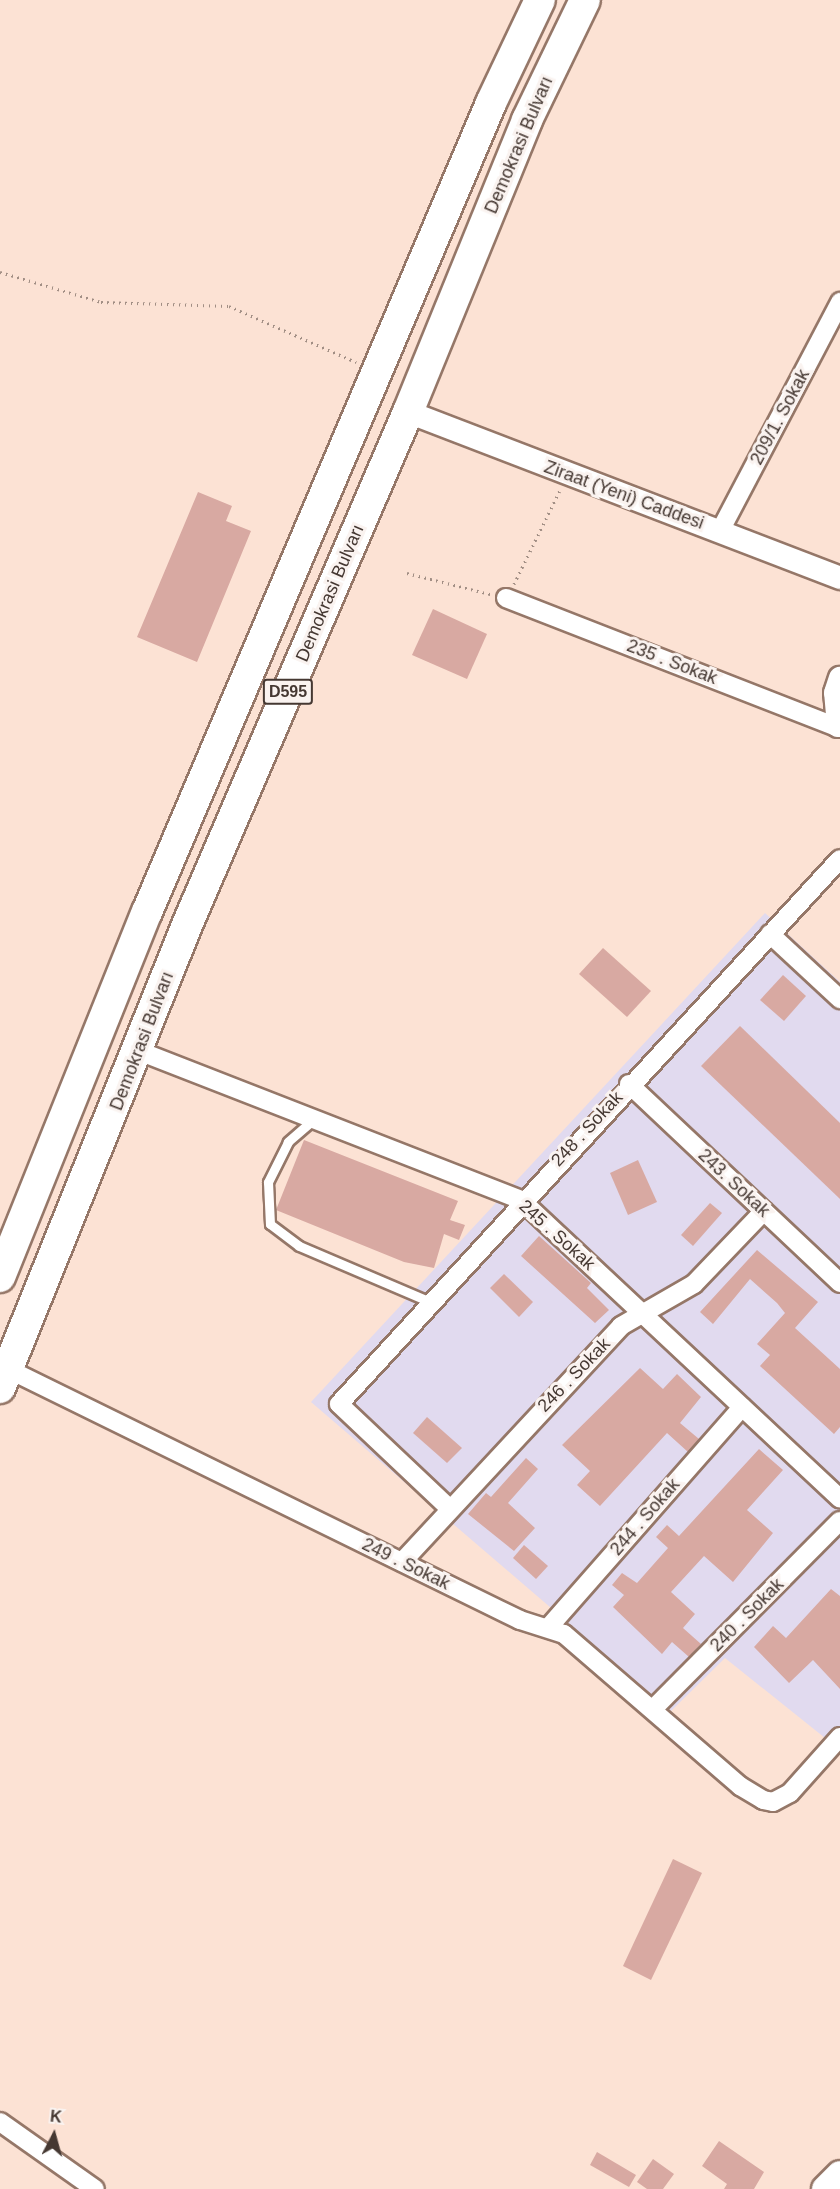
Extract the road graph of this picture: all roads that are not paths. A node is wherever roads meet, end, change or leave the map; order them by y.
1 (540, 0) edge
2 (585, 0) edge
3 (840, 302) edge
4 (408, 412) junction
5 (720, 531) junction
6 (840, 578) edge
7 (506, 598) road end
8 (840, 678) edge
9 (839, 727) edge
10 (840, 859) edge
11 (770, 934) junction
12 (840, 999) edge
13 (139, 1052) junction
14 (628, 1084) junction
15 (314, 1119) junction
16 (522, 1200) junction
17 (764, 1211) junction
18 (0, 1276) edge
19 (840, 1283) edge
20 (430, 1302) junction
21 (642, 1313) junction
22 (4, 1379) edge
23 (742, 1407) junction
24 (840, 1499) edge
25 (448, 1507) junction
26 (840, 1521) edge
27 (402, 1562) junction
28 (548, 1628) junction
29 (653, 1709) junction
30 (840, 1737) edge
31 (0, 2122) edge
32 (840, 2174) edge
33 (95, 2189) edge
34 (825, 2189) edge

1 - 18 highway, D595
2 - 4 highway, Demokrasi Bulvarı / D595
3 - 5 street, 209/1. Sokak
4 - 5 street, Ziraat (Yeni) Caddesi
4 - 13 highway, Demokrasi Bulvarı / D595
5 - 6 street, Ziraat (Yeni) Caddesi
7 - 9 street, 235 . Sokak
8 - 9 street
10 - 11 street, 248 . Sokak
11 - 12 street
11 - 14 street, 248 . Sokak
13 - 15 street, 245 . Sokak
13 - 22 highway, Demokrasi Bulvarı / D595
14 - 16 street, 248 . Sokak
14 - 17 street, 243. Sokak
15 - 16 street, 245 . Sokak
15 - 20 lane
16 - 20 street, 248 . Sokak
16 - 21 street, 245 . Sokak
17 - 19 street, 243. Sokak
17 - 21 street, 246 . Sokak
20 - 25 street, 248 . Sokak
21 - 23 street, 245 . Sokak
21 - 25 street, 246 . Sokak
22 - 27 street, 249 . Sokak
23 - 24 street, 245 . Sokak
23 - 28 street, 244 . Sokak
25 - 27 street, 246 . Sokak
26 - 29 street, 240 . Sokak
27 - 28 street, 249 . Sokak
28 - 29 street, 249 . Sokak
29 - 30 street, 249 . Sokak
31 - 33 street
32 - 34 main road

